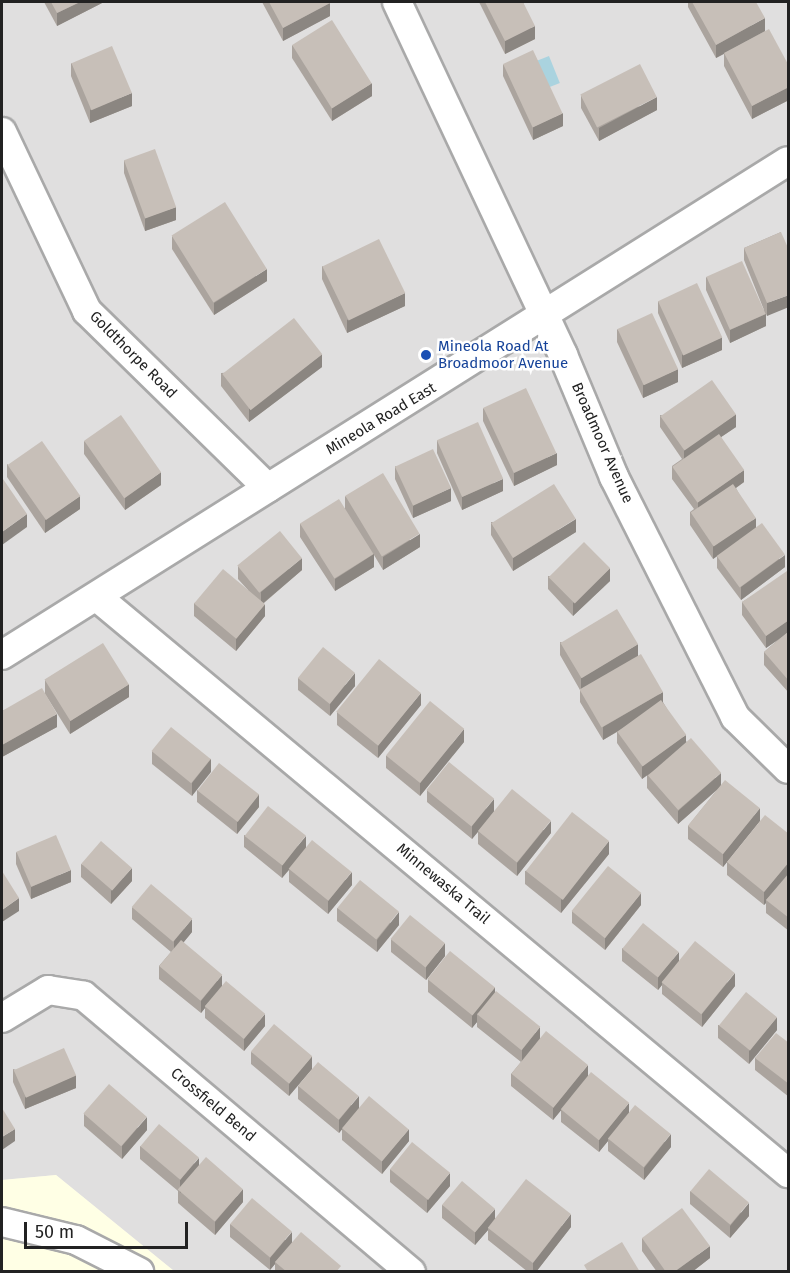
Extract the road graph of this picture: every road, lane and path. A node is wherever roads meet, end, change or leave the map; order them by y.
1 (397, 2) edge
2 (2, 132) edge
3 (789, 161) edge
4 (546, 318) junction
5 (268, 488) junction
6 (97, 597) junction
7 (2, 655) edge
8 (789, 769) edge
9 (2, 1018) edge
10 (789, 1173) edge
11 (2, 1222) edge
12 (139, 1272) edge
13 (411, 1272) edge

1 - 4 street, Broadmoor Avenue
2 - 5 street, Goldthorpe Road
3 - 4 street, Mineola Road East
4 - 5 street, Mineola Road East
4 - 8 street, Broadmoor Avenue
5 - 6 street, Mineola Road East
6 - 7 street, Mineola Road East
6 - 10 street, Minnewaska Trail
9 - 13 street, Crossfield Bend
11 - 12 street

